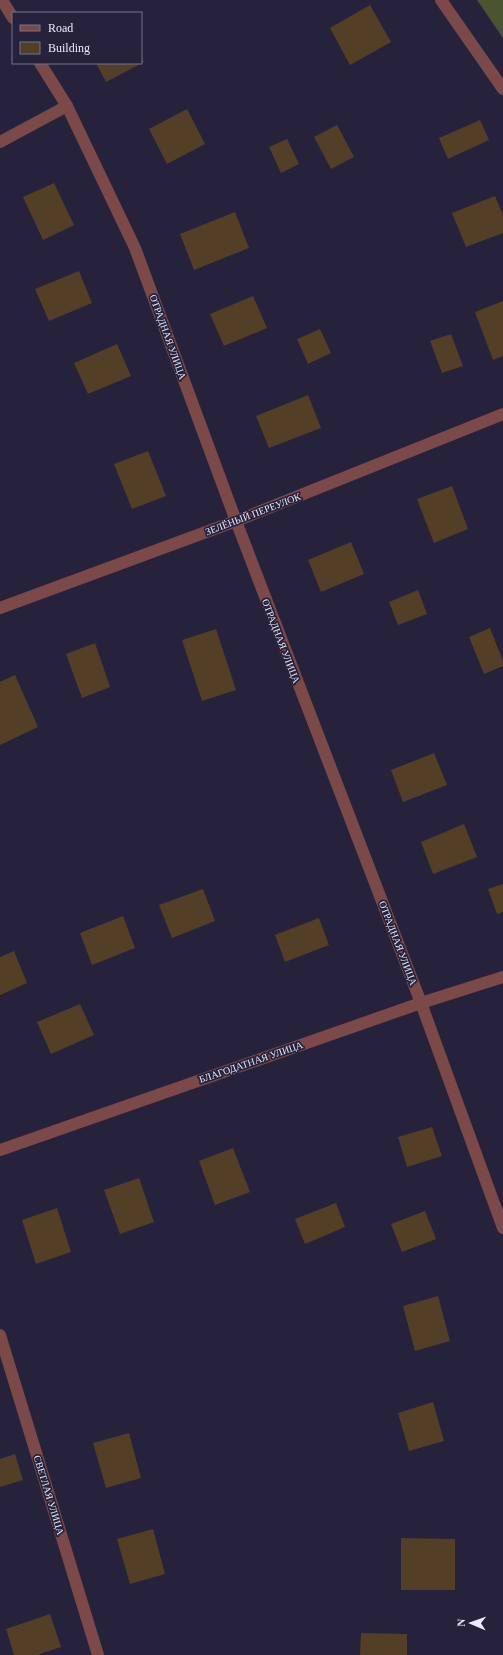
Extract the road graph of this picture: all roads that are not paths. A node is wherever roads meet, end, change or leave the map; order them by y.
1 (2, 0) edge
2 (441, 0) edge
3 (12, 16) edge
4 (41, 64) edge
5 (503, 89) edge
6 (67, 106) junction
7 (0, 142) edge
8 (503, 414) edge
9 (236, 522) junction
10 (0, 608) edge
11 (503, 977) edge
12 (421, 1003) junction
13 (0, 1150) edge
14 (503, 1228) edge
15 (0, 1335) edge
16 (98, 1655) edge

1 - 3 street
2 - 5 street
4 - 6 street, ОТРАДНАЯ УЛИЦА
6 - 7 street
6 - 9 street, ОТРАДНАЯ УЛИЦА
8 - 9 street, ЗЕЛЁНЫЙ ПЕРЕУЛОК
9 - 10 street, ЗЕЛЁНЫЙ ПЕРЕУЛОК
9 - 12 street, ОТРАДНАЯ УЛИЦА
11 - 12 street, БЛАГОДАТНАЯ УЛИЦА
12 - 13 street, БЛАГОДАТНАЯ УЛИЦА
12 - 14 street, ОТРАДНАЯ УЛИЦА
15 - 16 street, СВЕТЛАЯ УЛИЦА

